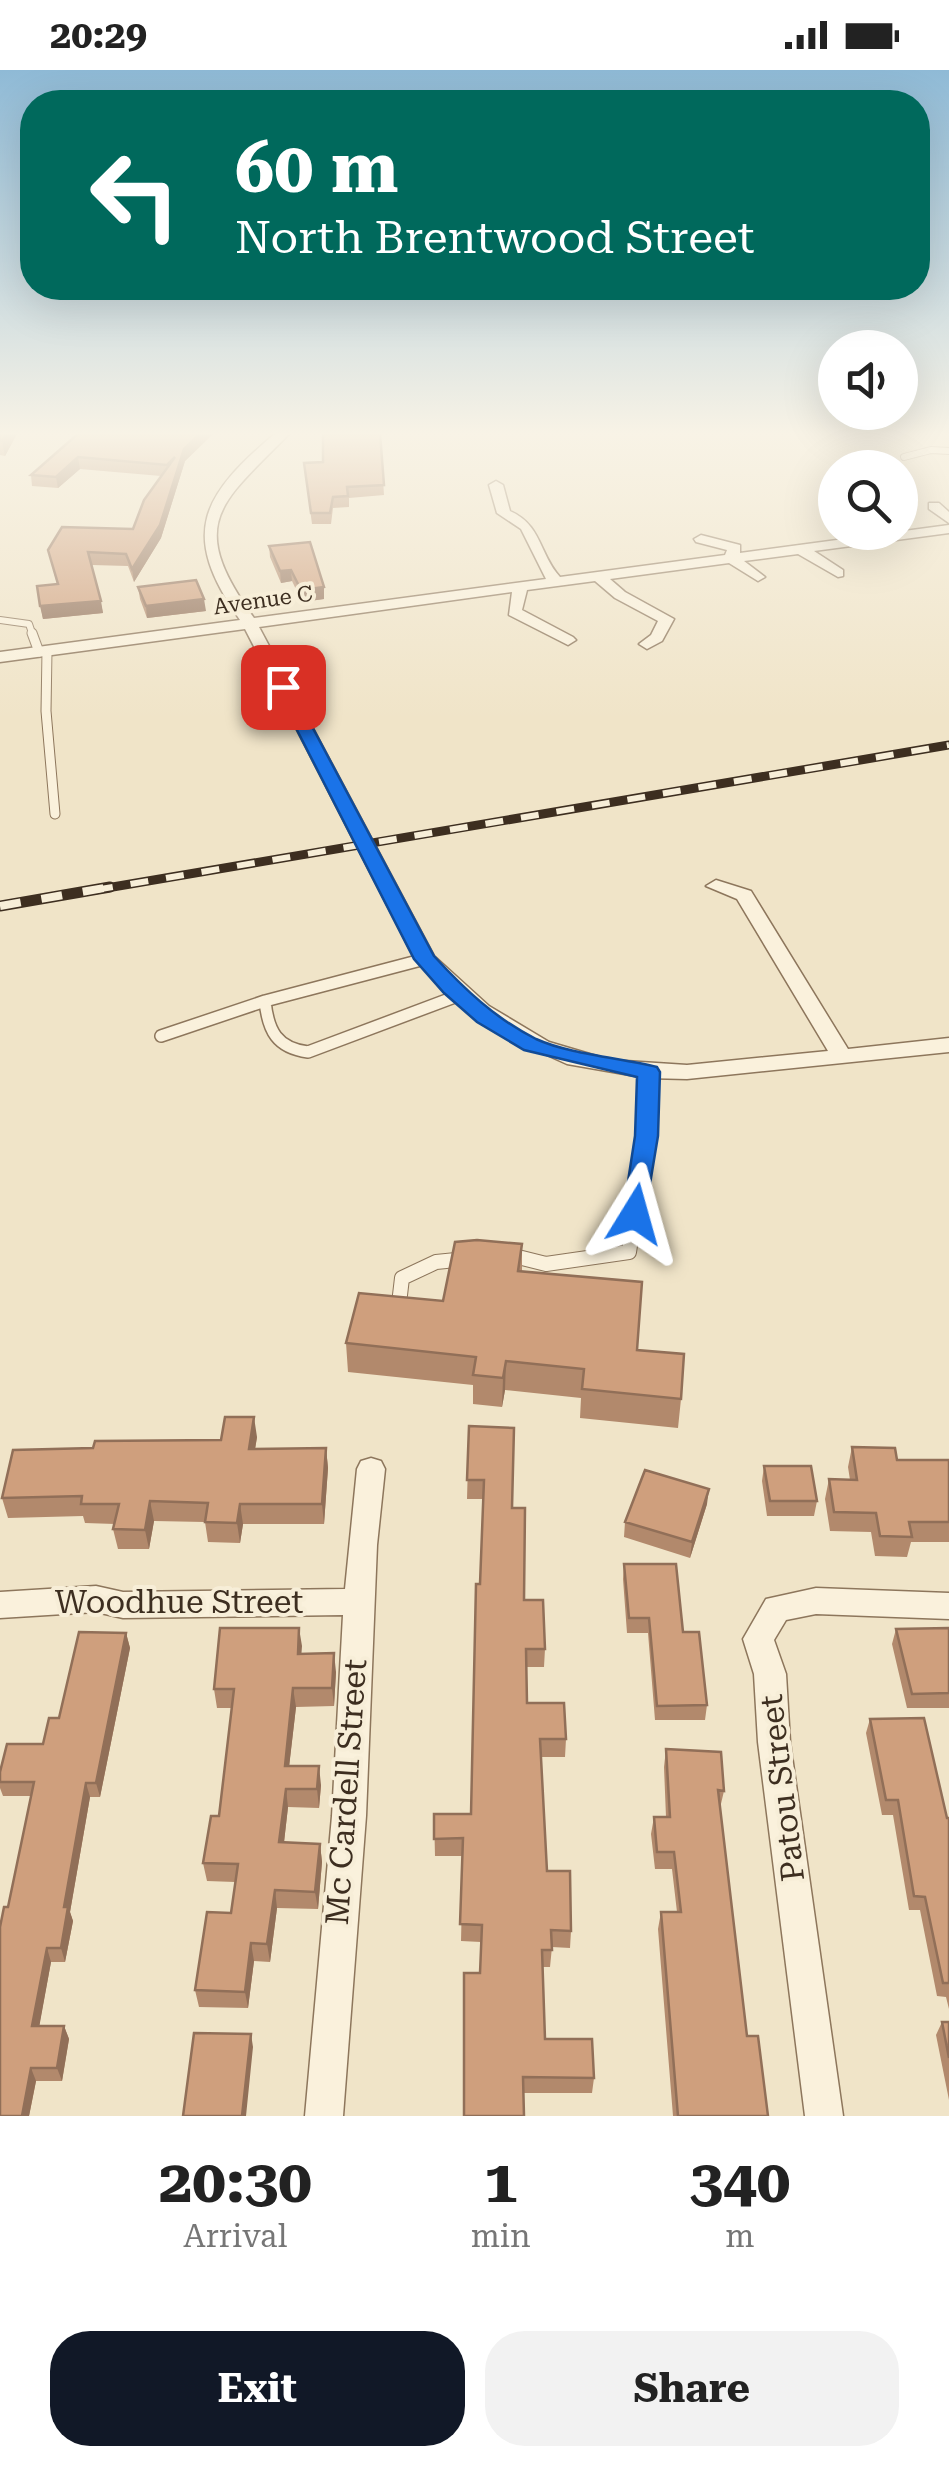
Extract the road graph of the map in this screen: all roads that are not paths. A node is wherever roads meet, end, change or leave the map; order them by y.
1 (212, 527) edge
2 (529, 527) edge
3 (949, 529) edge
4 (918, 533) edge
5 (701, 539) dead end
6 (818, 547) edge
7 (801, 549) junction
8 (733, 558) junction
9 (838, 573) dead end
10 (598, 576) junction
11 (758, 577) dead end
12 (558, 582) junction
13 (521, 587) junction
14 (0, 620) edge
15 (250, 624) junction
16 (568, 640) dead end
17 (647, 644) dead end
18 (43, 652) junction
19 (0, 657) edge
20 (56, 814) dead end
21 (716, 886) dead end
22 (425, 959) junction
23 (460, 995) junction
24 (265, 1001) junction
25 (160, 1036) dead end
26 (949, 1045) edge
27 (842, 1056) junction
28 (649, 1072) junction
29 (494, 1256) edge
30 (475, 1258) edge
31 (400, 1295) edge
32 (371, 1469) dead end
33 (359, 1602) junction
34 (0, 1605) edge
35 (934, 1605) edge
36 (324, 2116) edge
37 (824, 2116) edge

1 - 15 street
2 - 12 street
3 - 4 street, Avenue C
5 - 8 street
6 - 7 street, Avenue C
7 - 8 street, Avenue C
7 - 9 street
8 - 10 street, Avenue C
8 - 11 street
10 - 12 street, Avenue C
10 - 17 street
12 - 13 street, Avenue C
13 - 15 street, Avenue C
13 - 16 street
14 - 18 lane
15 - 18 street, Avenue C
15 - 22 street
18 - 19 street, Avenue C
18 - 20 lane
21 - 27 street
22 - 23 street
22 - 24 lane
23 - 24 lane
23 - 28 street
24 - 25 lane
26 - 27 street
27 - 28 street
28 - 29 lane
30 - 31 lane
32 - 33 street, Mc Cardell Street
33 - 34 street, Woodhue Street
33 - 36 street, Mc Cardell Street
35 - 37 street, Patou Street

